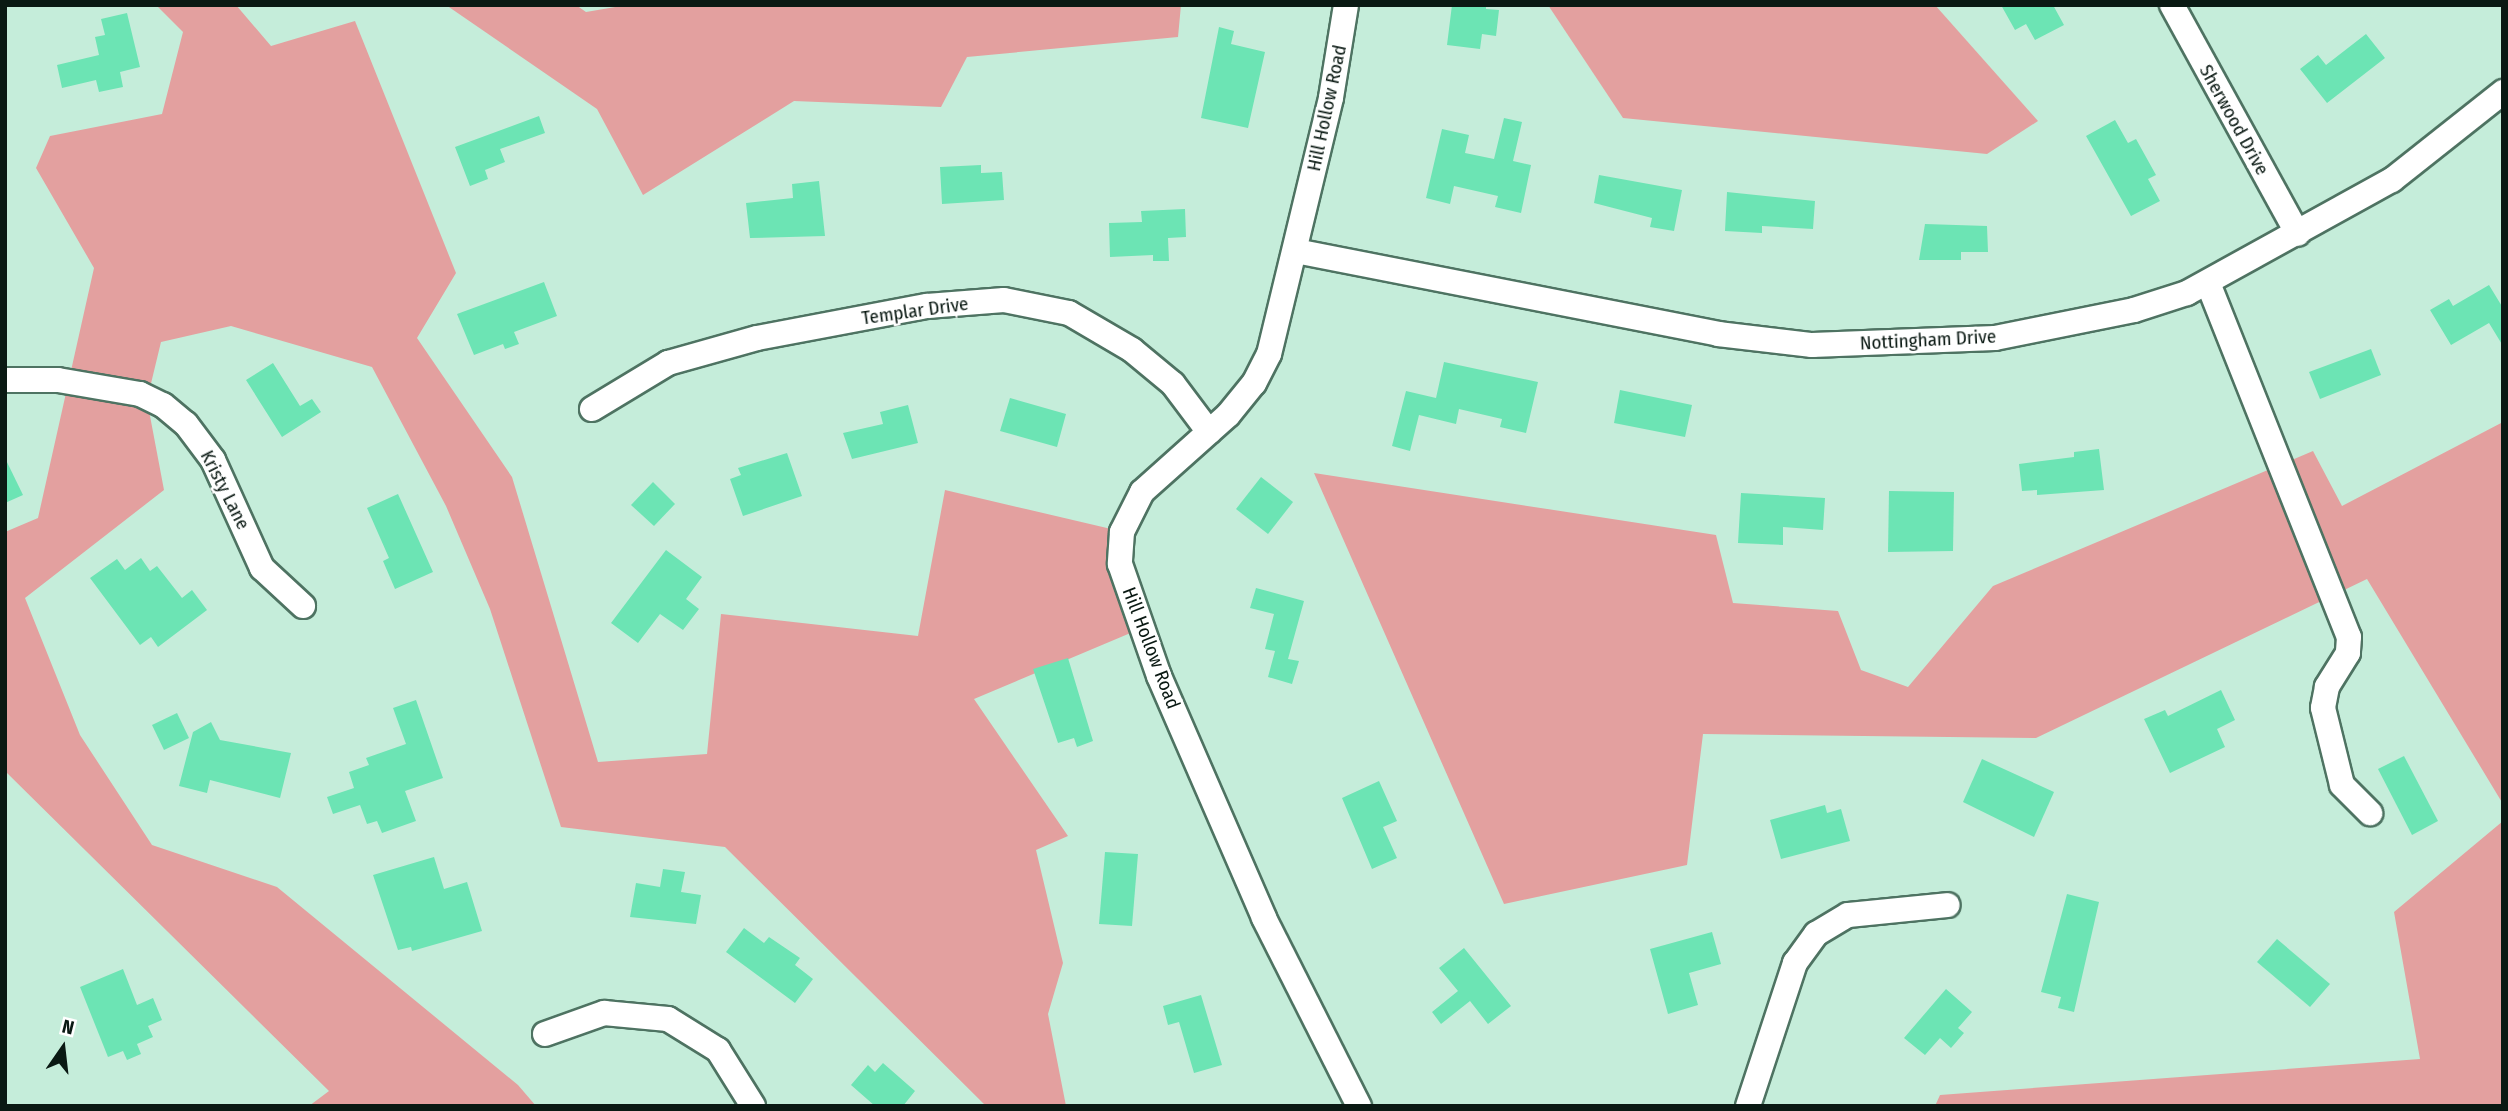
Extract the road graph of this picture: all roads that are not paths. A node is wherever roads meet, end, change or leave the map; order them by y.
1 (1346, 5) edge
2 (2172, 5) edge
3 (2503, 92) edge
4 (2298, 234) junction
5 (1296, 251) junction
6 (2208, 282) junction
7 (5, 380) edge
8 (592, 409) dead end
9 (1209, 432) junction
10 (303, 606) dead end
11 (2370, 813) dead end
12 (1948, 905) dead end
13 (545, 1034) dead end
14 (753, 1106) edge
15 (1359, 1106) edge
16 (1748, 1106) edge

1 - 5 street, Hill Hollow Road
2 - 4 street, Sherwood Drive
3 - 4 street, Nottingham Drive
4 - 6 street, Nottingham Drive
5 - 6 street, Nottingham Drive
5 - 9 street, Hill Hollow Road
6 - 11 street
7 - 10 street, Kristy Lane
8 - 9 street, Templar Drive
9 - 15 street, Hill Hollow Road
12 - 16 street
13 - 14 street

